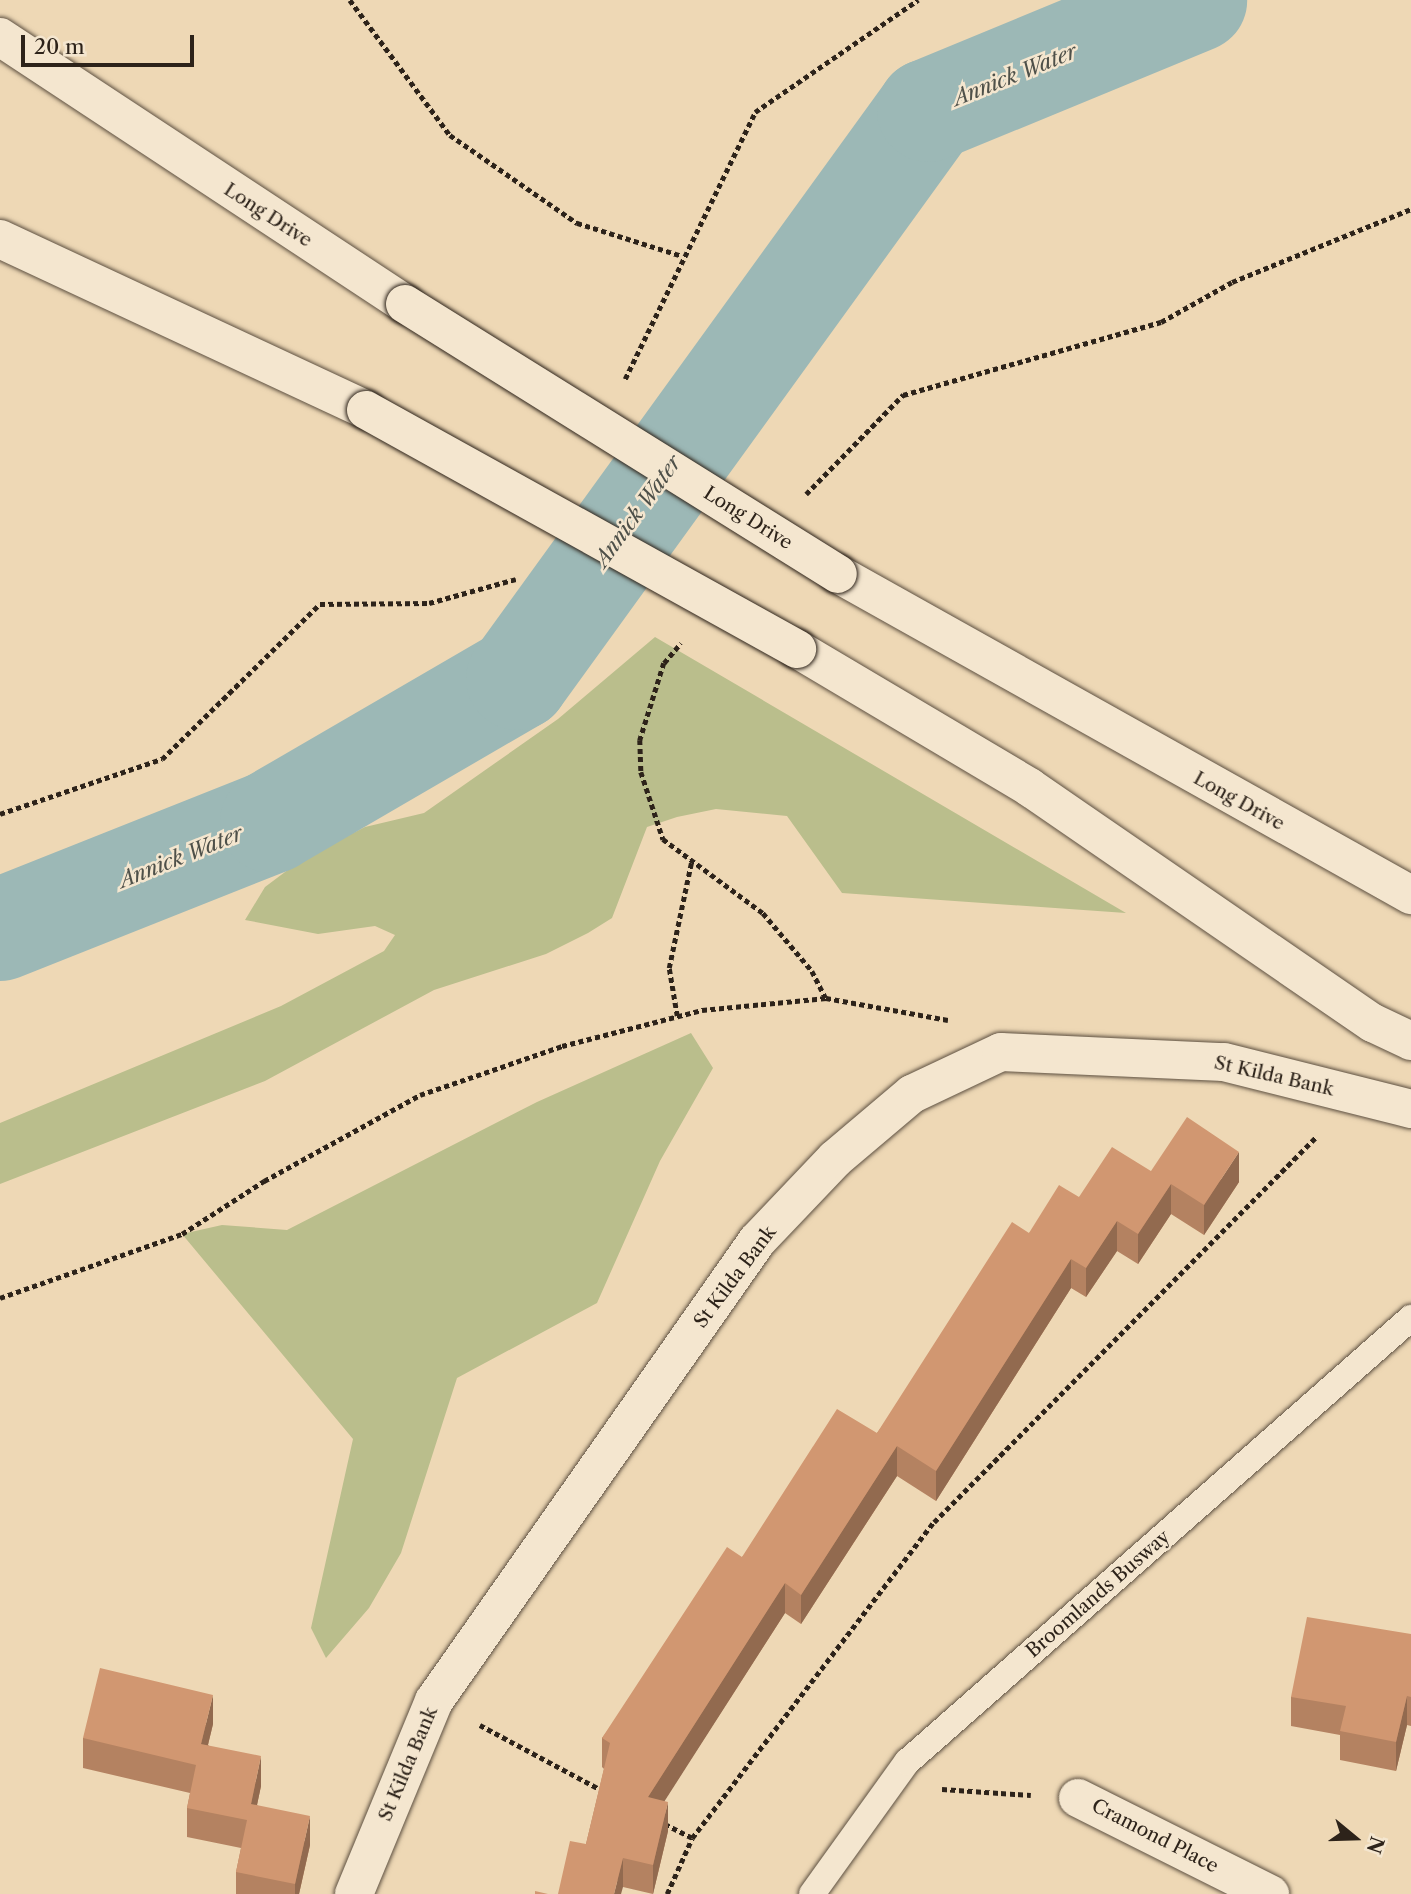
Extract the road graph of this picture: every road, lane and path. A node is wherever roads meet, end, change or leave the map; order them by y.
1 (349, 0) edge
2 (918, 0) edge
3 (0, 37) edge
4 (1411, 209) edge
5 (0, 239) edge
6 (682, 256) junction
7 (625, 379) dead end
8 (801, 500) dead end
9 (516, 579) dead end
10 (664, 663) dead end
11 (0, 814) edge
12 (692, 859) junction
13 (1411, 895) edge
14 (826, 998) junction
15 (677, 1016) junction
16 (1411, 1041) edge
17 (1001, 1052) junction
18 (1357, 1095) junction
19 (1411, 1109) edge
20 (0, 1298) edge
21 (1410, 1319) edge
22 (434, 1701) junction
23 (887, 1786) junction
24 (1077, 1798) joint
25 (618, 1799) edge
26 (655, 1819) edge
27 (692, 1838) junction
28 (354, 1894) edge
29 (667, 1894) edge
30 (812, 1894) edge
31 (1270, 1894) edge

1 - 6 path
2 - 6 path
3 - 13 main road, Long Drive, bridge
4 - 8 path
5 - 16 main road, bridge
6 - 7 path
9 - 11 path
10 - 12 path
12 - 14 path
12 - 15 path
14 - 15 path
14 - 17 path
15 - 20 path
17 - 18 main road, St Kilda Bank
17 - 22 main road, St Kilda Bank
18 - 19 main road, St Kilda Bank
18 - 27 path
21 - 23 lane, Broomlands Busway
22 - 25 path
22 - 28 main road, St Kilda Bank
23 - 24 path
23 - 30 lane, Broomlands Busway
24 - 31 main road, Cramond Place
26 - 27 path
27 - 29 path

